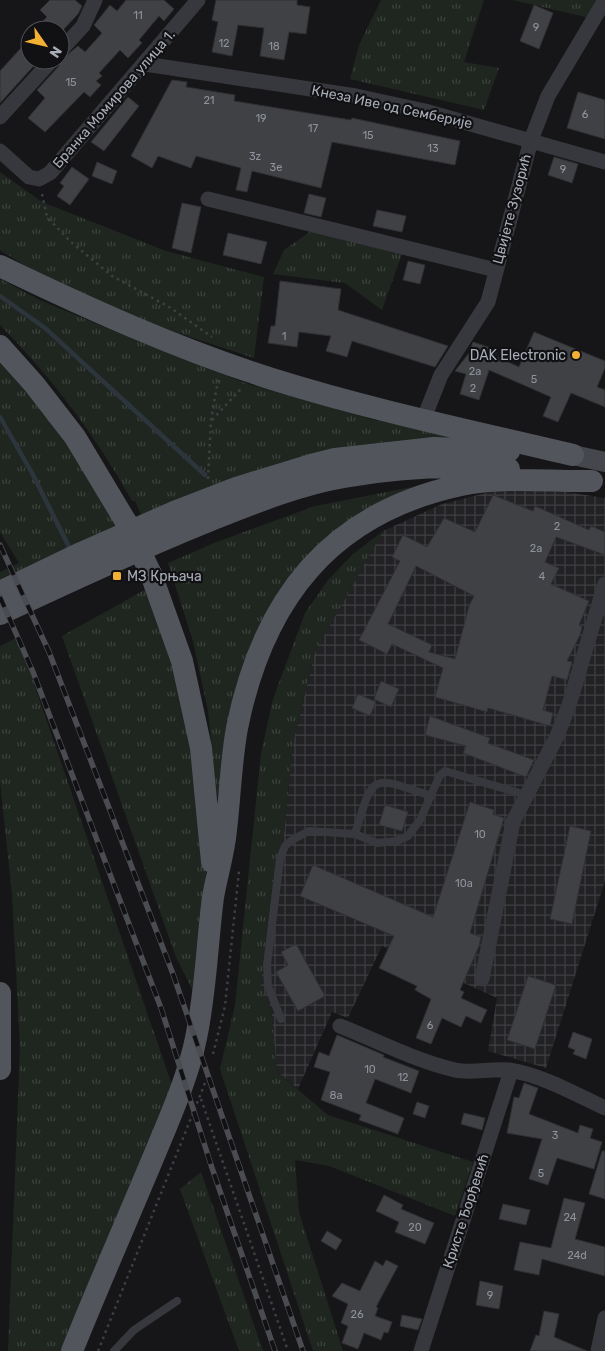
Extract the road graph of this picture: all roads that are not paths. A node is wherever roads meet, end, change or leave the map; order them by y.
1 (96, 0) edge
2 (198, 0) edge
3 (605, 0) edge
4 (70, 40) edge
5 (145, 64) junction
6 (43, 70) edge
7 (0, 117) edge
8 (531, 140) junction
9 (0, 151) edge
10 (605, 162) edge
11 (208, 199) dead end
12 (0, 266) edge
13 (496, 270) junction
14 (0, 346) edge
15 (424, 418) junction
16 (573, 455) junction
17 (605, 462) edge
18 (598, 483) edge
19 (605, 584) edge
20 (0, 592) edge
21 (0, 614) edge
22 (526, 795) junction
23 (431, 796) junction
24 (355, 834) junction
25 (214, 895) junction
26 (482, 979) dead end
27 (0, 993) edge
28 (281, 1019) dead end
29 (340, 1026) dead end
30 (0, 1069) edge
31 (511, 1070) junction
32 (605, 1108) edge
33 (177, 1300) dead end
34 (605, 1318) edge
35 (72, 1351) edge
36 (114, 1351) edge
37 (420, 1351) edge
38 (598, 1351) edge

1 - 4 street
2 - 5 street, Бранка Момирова улица 1.
3 - 8 street, Цвијете Зузорић
5 - 8 street, Кнеза Иве од Семберије
5 - 9 street, Бранка Момирова улица 1.
6 - 7 street
8 - 10 street, Кнеза Иве од Семберије
8 - 13 street, Цвијете Зузорић
11 - 13 street
12 - 15 main road
13 - 15 street, Цвијете Зузорић
14 - 25 main road, bridge
15 - 16 main road
16 - 17 main road
16 - 20 main road
18 - 21 main road
18 - 25 main road
19 - 22 street
22 - 23 lane
22 - 26 street
23 - 24 lane
23 - 24 lane
24 - 28 lane
25 - 35 main road
27 - 30 main road
29 - 31 street
31 - 32 street
31 - 37 street, Кристе Ђорђевић
33 - 36 lane
34 - 38 street

